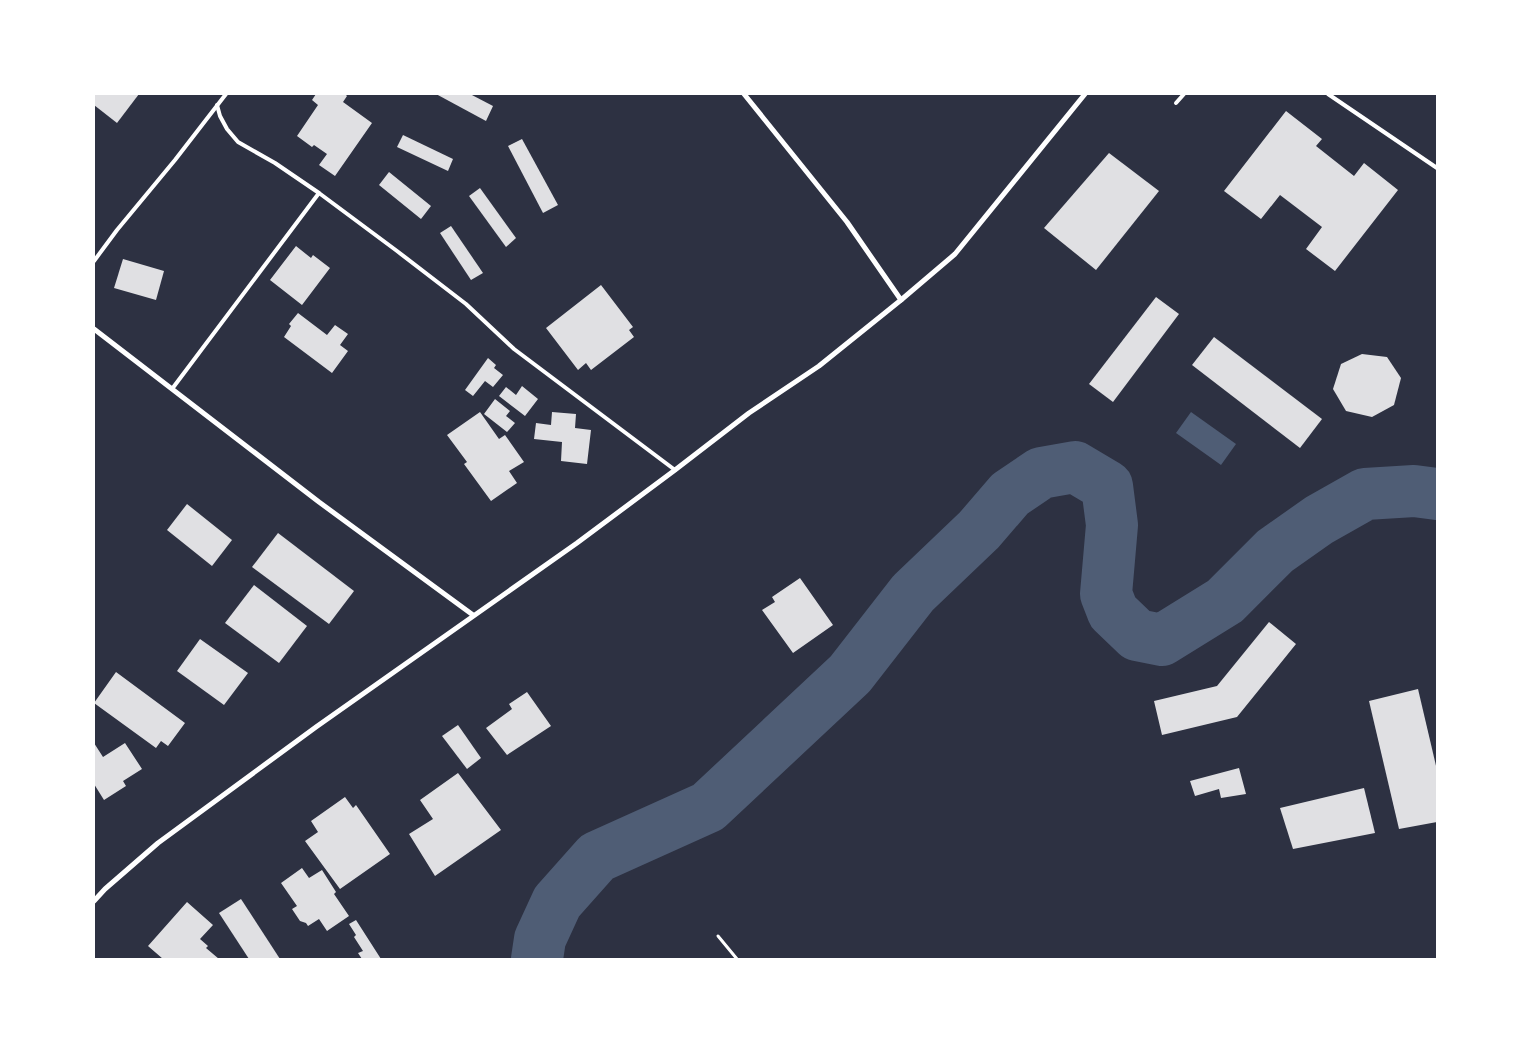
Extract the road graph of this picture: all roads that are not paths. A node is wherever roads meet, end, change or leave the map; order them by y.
1 (226, 94) edge
2 (744, 94) edge
3 (1085, 94) edge
4 (1184, 94) edge
5 (1328, 94) edge
6 (1176, 103) dead end
7 (217, 105) junction
8 (1437, 168) edge
9 (319, 193) junction
10 (94, 261) edge
11 (901, 300) junction
12 (94, 329) edge
13 (172, 389) junction
14 (675, 470) junction
15 (473, 615) junction
16 (94, 901) edge

1 - 7 lane
2 - 11 street
3 - 11 street
4 - 6 lane
5 - 8 lane
7 - 9 lane
7 - 10 lane
9 - 13 lane
9 - 14 lane
11 - 14 street
12 - 13 street
13 - 15 street
14 - 15 street
15 - 16 street

